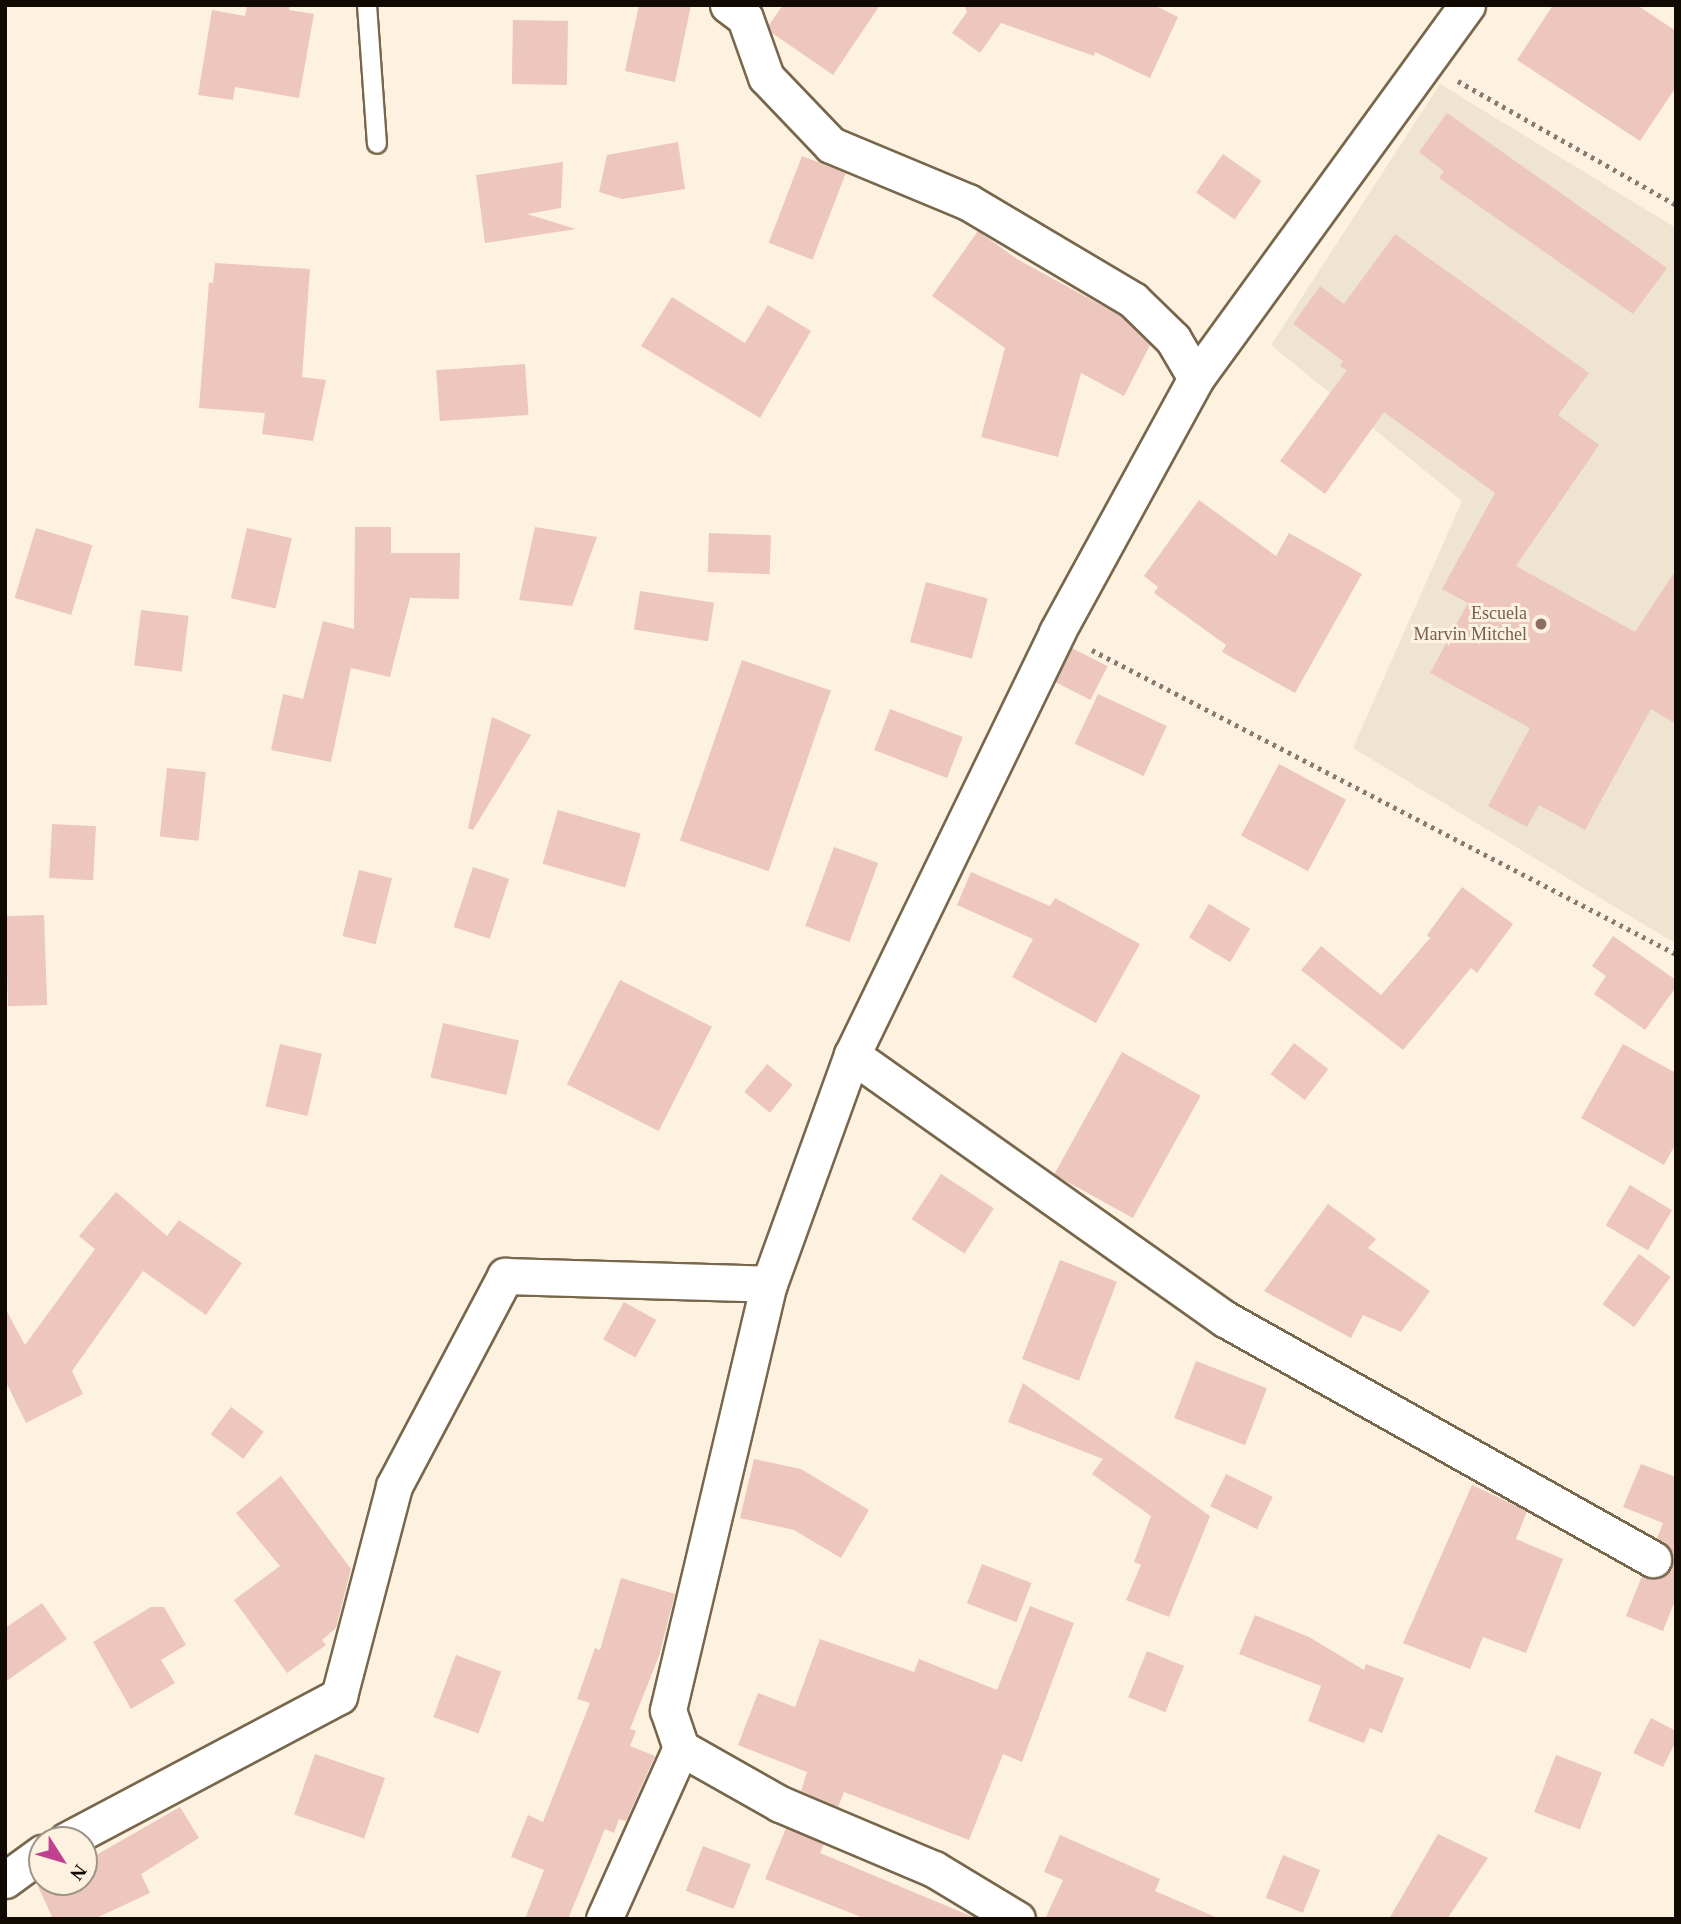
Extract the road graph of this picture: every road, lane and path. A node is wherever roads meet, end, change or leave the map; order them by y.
1 (367, 5) edge
2 (728, 5) edge
3 (1467, 5) edge
4 (1424, 62) junction
5 (377, 144) dead end
6 (1676, 205) edge
7 (1196, 378) junction
8 (1057, 632) junction
9 (1676, 954) edge
10 (852, 1055) junction
11 (769, 1284) junction
12 (1653, 1559) dead end
13 (681, 1748) junction
14 (93, 1826) edge
15 (28, 1863) edge
16 (5, 1880) edge
17 (604, 1919) edge
18 (1017, 1919) edge

1 - 5 lane
2 - 7 street
3 - 4 street
4 - 6 path
4 - 7 street
7 - 8 street
8 - 9 path
8 - 10 street
10 - 11 street
10 - 12 street
11 - 13 street
11 - 14 street
13 - 17 street
13 - 18 street
15 - 16 street

